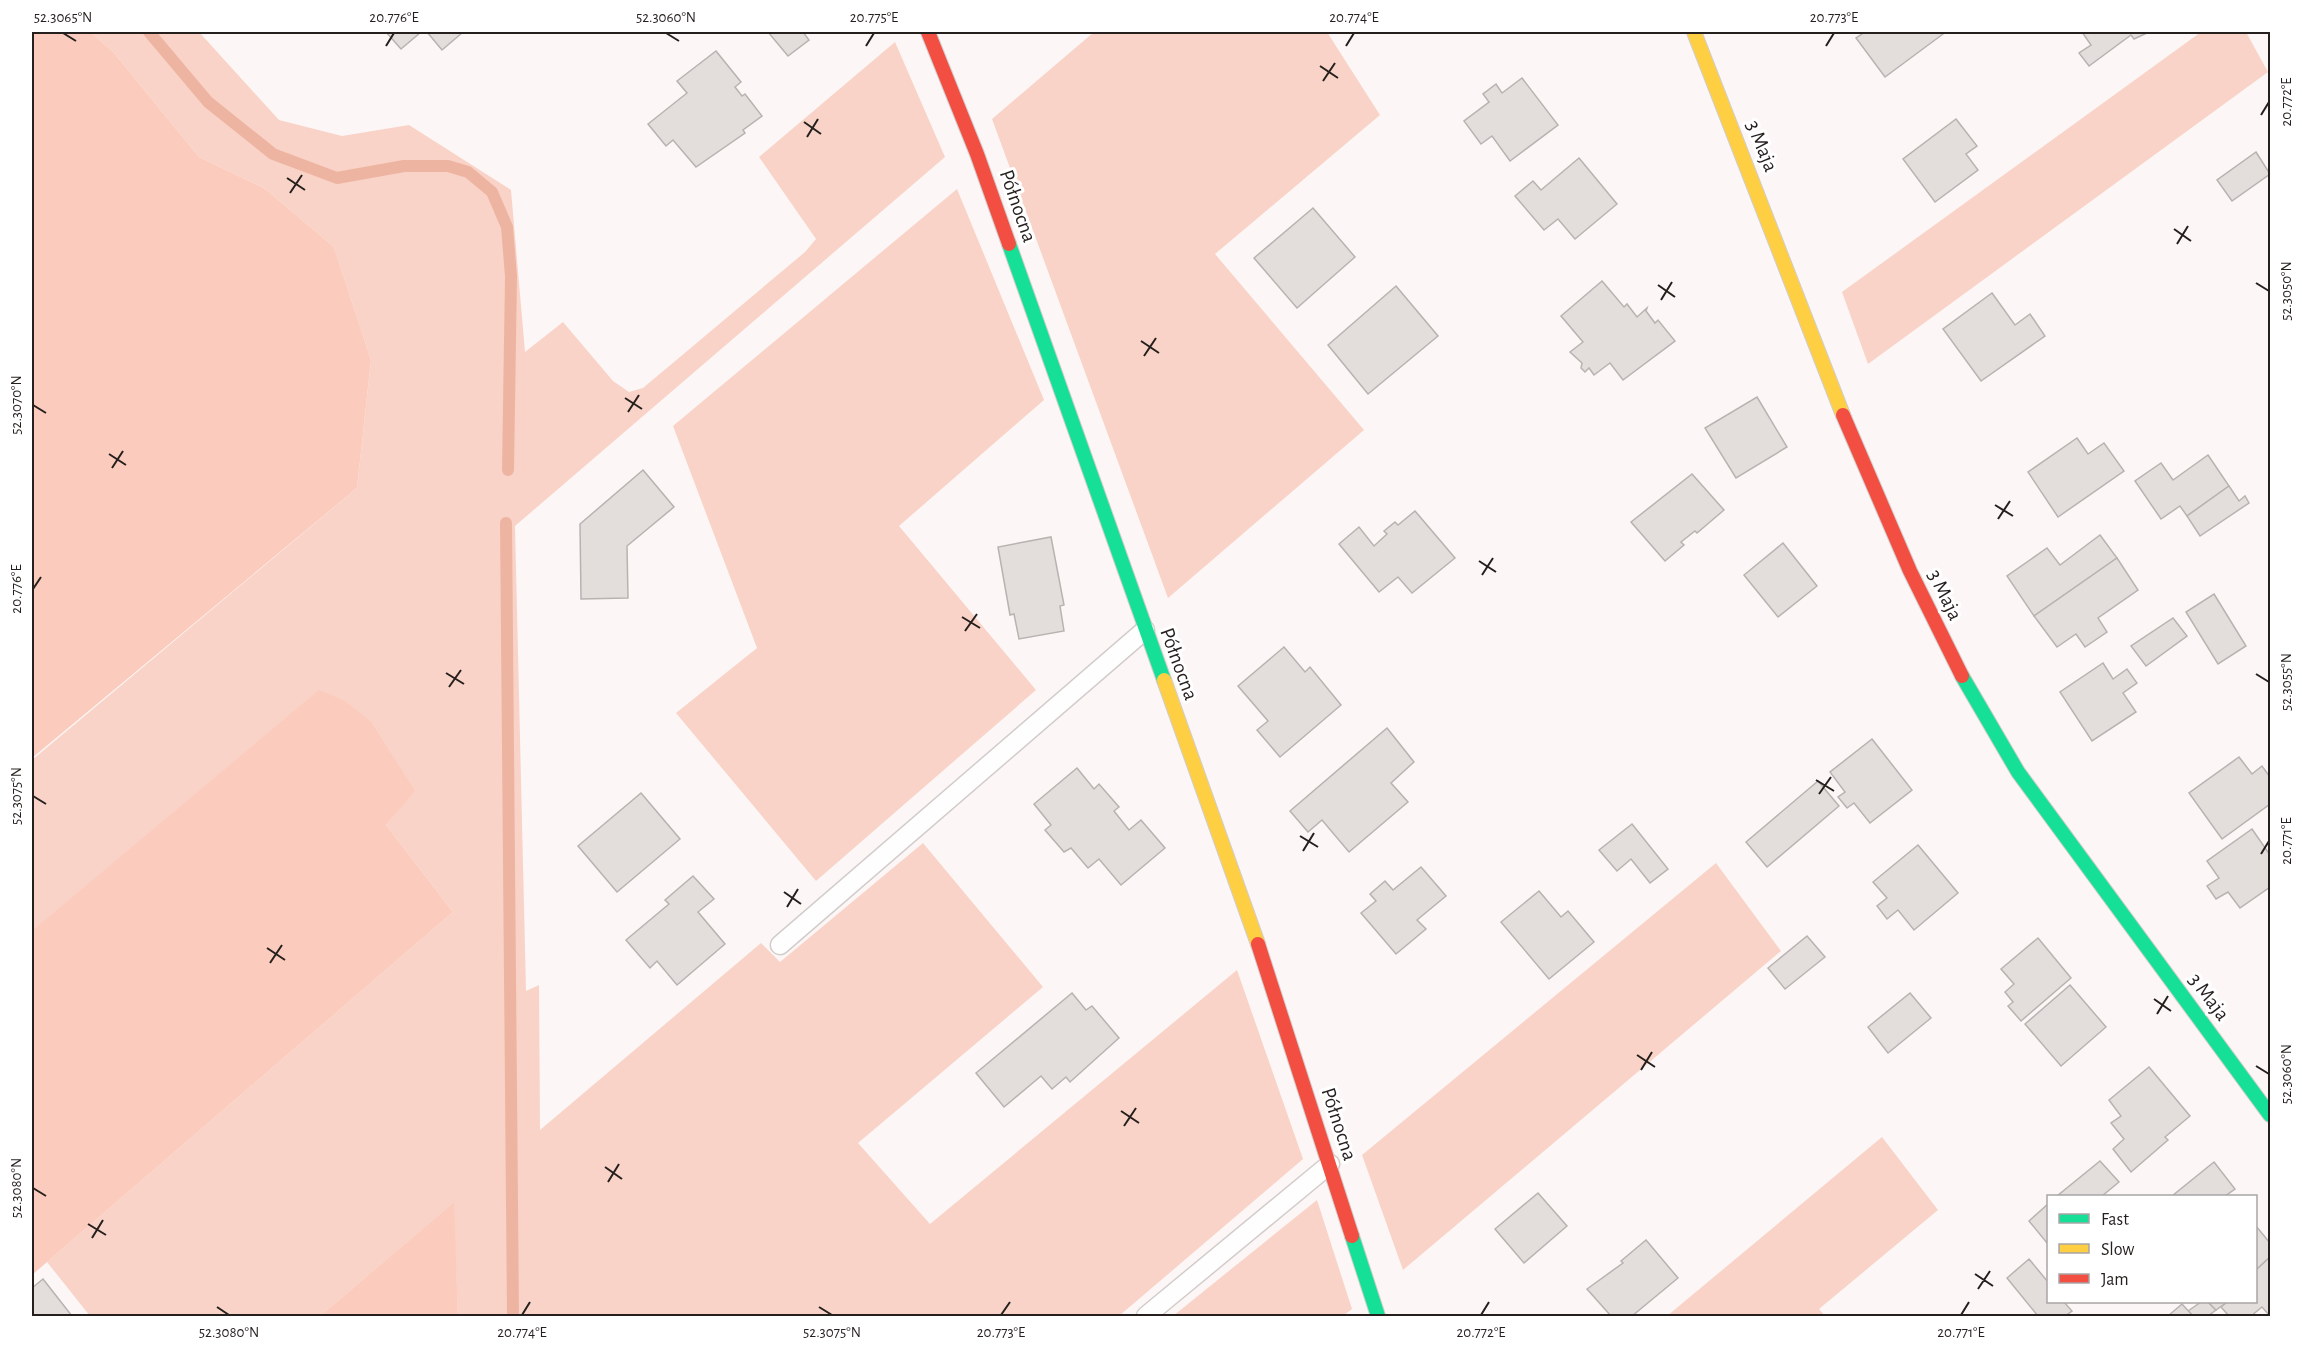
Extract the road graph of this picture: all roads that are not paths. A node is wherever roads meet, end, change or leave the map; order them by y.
1 (928, 32) edge
2 (1694, 32) edge
3 (1145, 630) junction
4 (780, 945) dead end
5 (2271, 1115) edge
6 (1329, 1164) junction
7 (1374, 1314) edge
8 (1146, 1317) edge

1 - 3 street, Północna
2 - 5 street, 3 Maja
3 - 4 lane
3 - 6 street, Północna
6 - 7 street, Północna
6 - 8 lane

